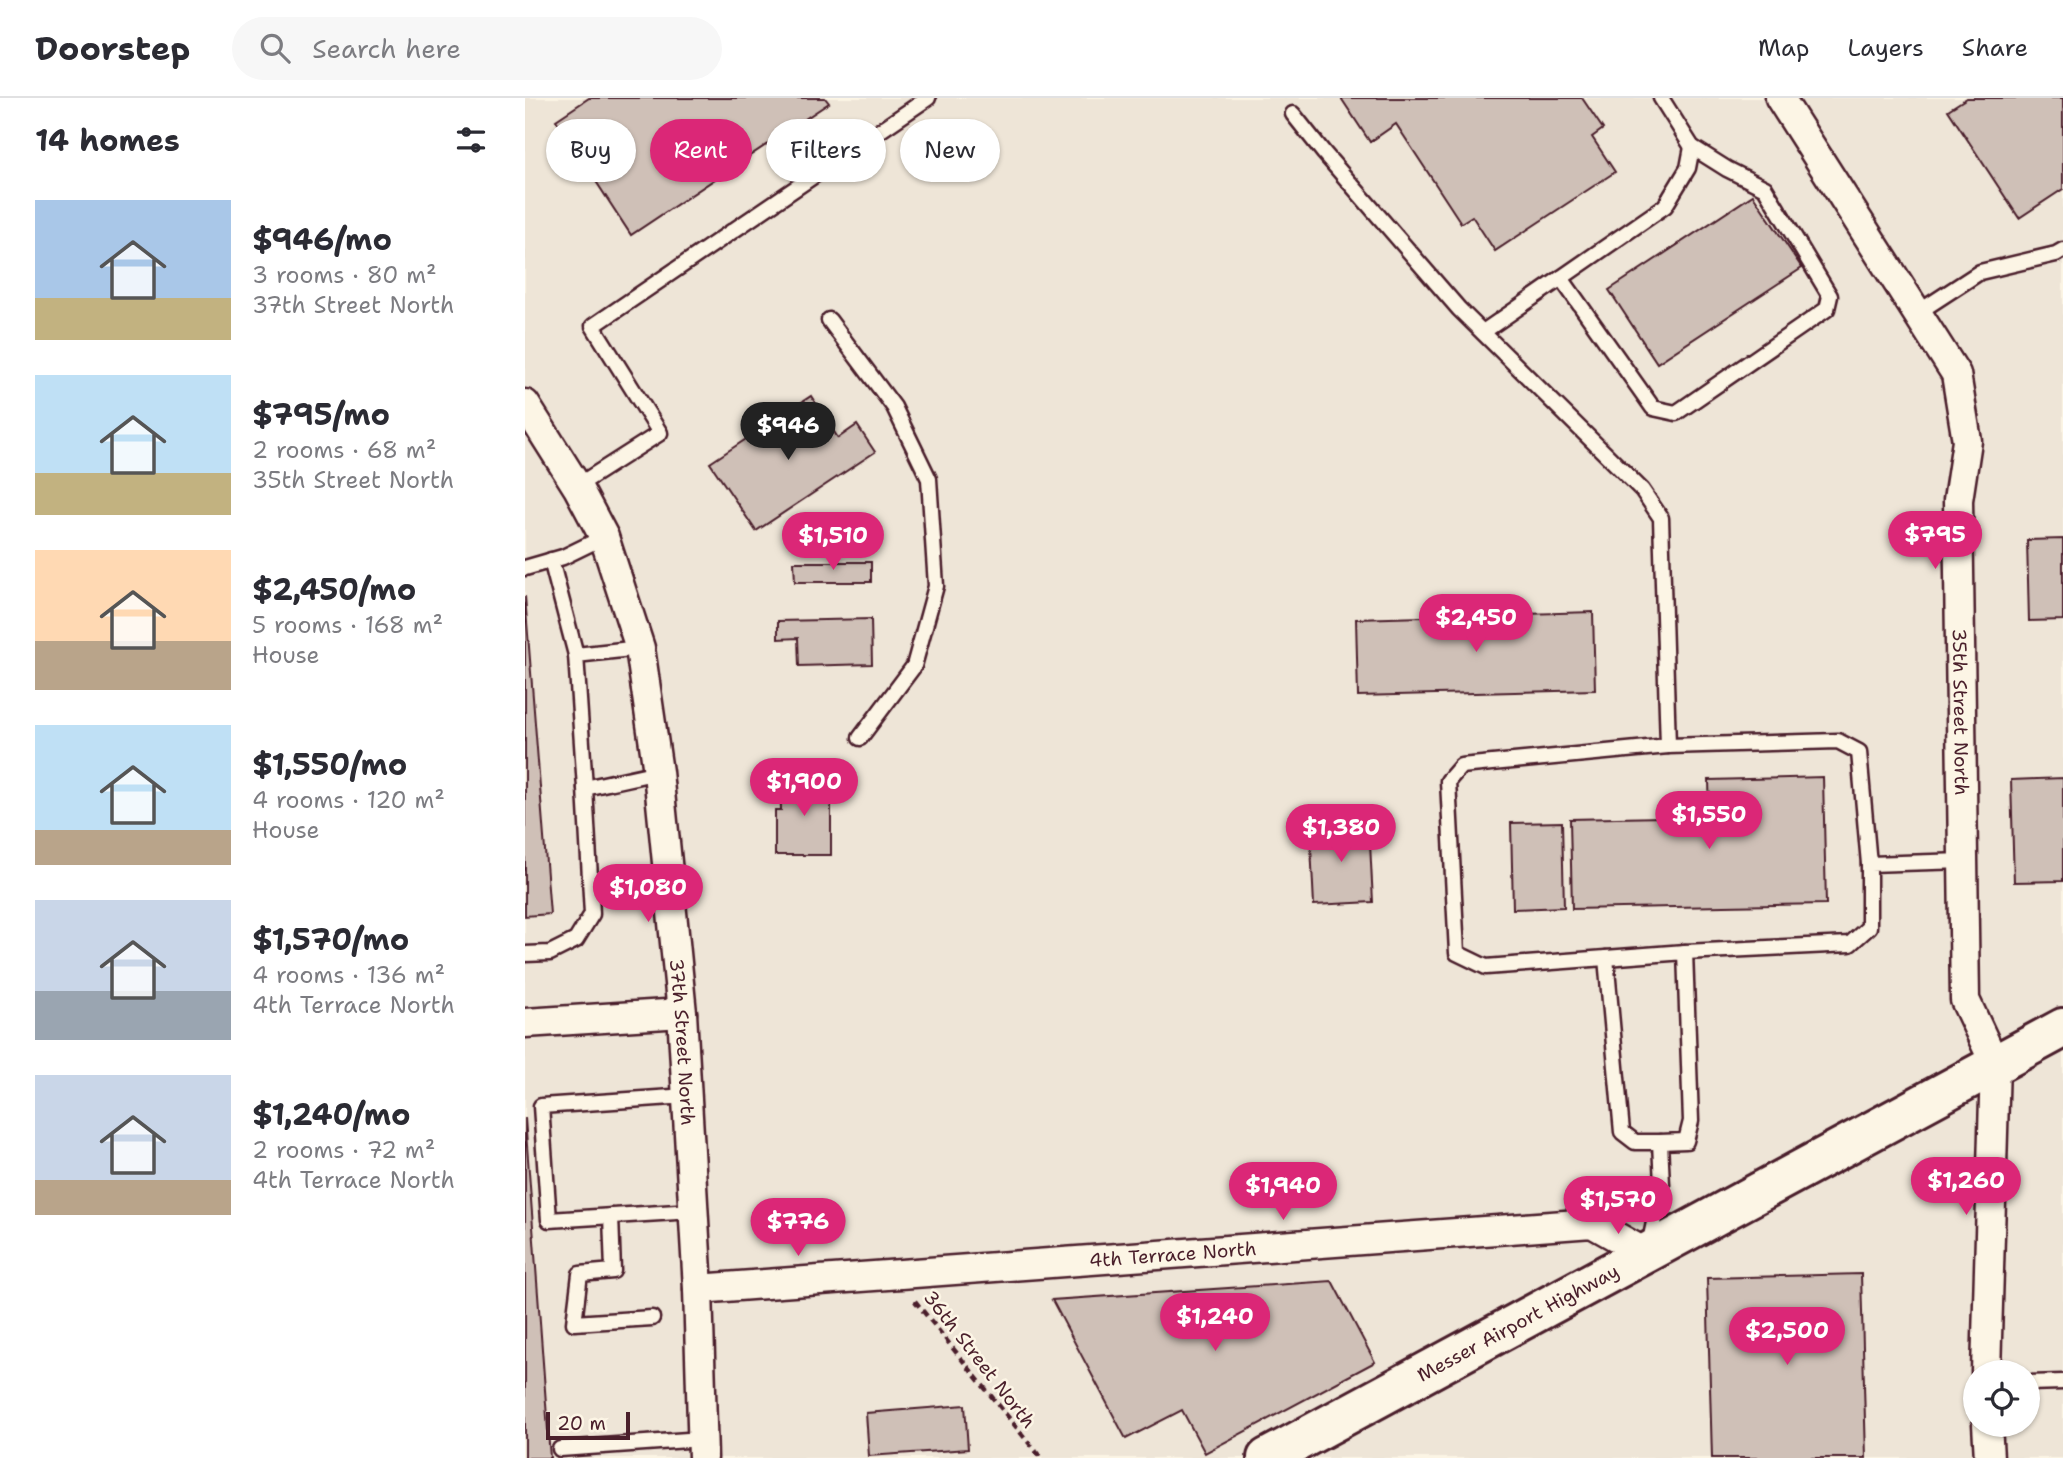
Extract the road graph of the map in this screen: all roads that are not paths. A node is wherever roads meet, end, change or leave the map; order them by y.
1 (928, 98) edge
2 (1661, 98) edge
3 (1780, 98) edge
4 (1293, 114) dead end
5 (1692, 147) junction
6 (2063, 250) edge
7 (1561, 278) junction
8 (1917, 313) junction
9 (829, 320) dead end
10 (1483, 332) junction
11 (525, 404) edge
12 (577, 486) junction
13 (604, 537) junction
14 (551, 560) junction
15 (525, 568) edge
16 (640, 648) junction
17 (576, 656) junction
18 (860, 738) dead end
19 (1668, 746) junction
20 (658, 772) junction
21 (585, 788) junction
22 (1964, 861) junction
23 (1868, 864) junction
24 (1685, 953) junction
25 (525, 954) edge
26 (1606, 958) junction
27 (682, 1013) junction
28 (525, 1023) edge
29 (2063, 1028) edge
30 (1995, 1065) junction
31 (687, 1096) junction
32 (1660, 1142) junction
33 (694, 1211) junction
34 (611, 1216) junction
35 (1647, 1254) junction
36 (698, 1289) junction
37 (652, 1318) dead end
38 (1986, 1360) edge
39 (2063, 1382) edge
40 (2040, 1383) edge
41 (1988, 1437) edge
42 (560, 1449) dead end
43 (703, 1449) edge
44 (1267, 1458) edge
45 (1989, 1458) edge

1 - 12 lane
2 - 5 lane
3 - 8 street, 35th Street North
4 - 10 lane
5 - 7 lane
5 - 7 lane
6 - 8 lane
7 - 10 lane
8 - 22 street, 35th Street North
9 - 18 lane
10 - 19 lane
11 - 12 street, 37th Street North
12 - 13 street, 37th Street North
13 - 14 lane
13 - 16 street, 37th Street North
14 - 15 lane
14 - 17 lane
16 - 17 lane
16 - 20 street, 37th Street North
17 - 21 lane
19 - 23 lane
19 - 26 lane
20 - 21 lane
20 - 27 street, 37th Street North
21 - 25 lane
22 - 23 lane
22 - 30 street, 35th Street North
23 - 24 lane
24 - 26 lane
24 - 32 lane
26 - 32 lane
27 - 28 street
27 - 31 street, 37th Street North
29 - 30 main road, Messer Airport Highway
30 - 35 main road, Messer Airport Highway
30 - 38 street, 35th Street North
31 - 33 street, 37th Street North
31 - 34 lane
32 - 35 lane
33 - 34 lane
33 - 36 street, 37th Street North
34 - 37 lane
35 - 36 street, 4th Terrace North
35 - 44 main road, Messer Airport Highway
36 - 43 street, 37th Street North
39 - 40 lane
41 - 45 street
42 - 43 lane

